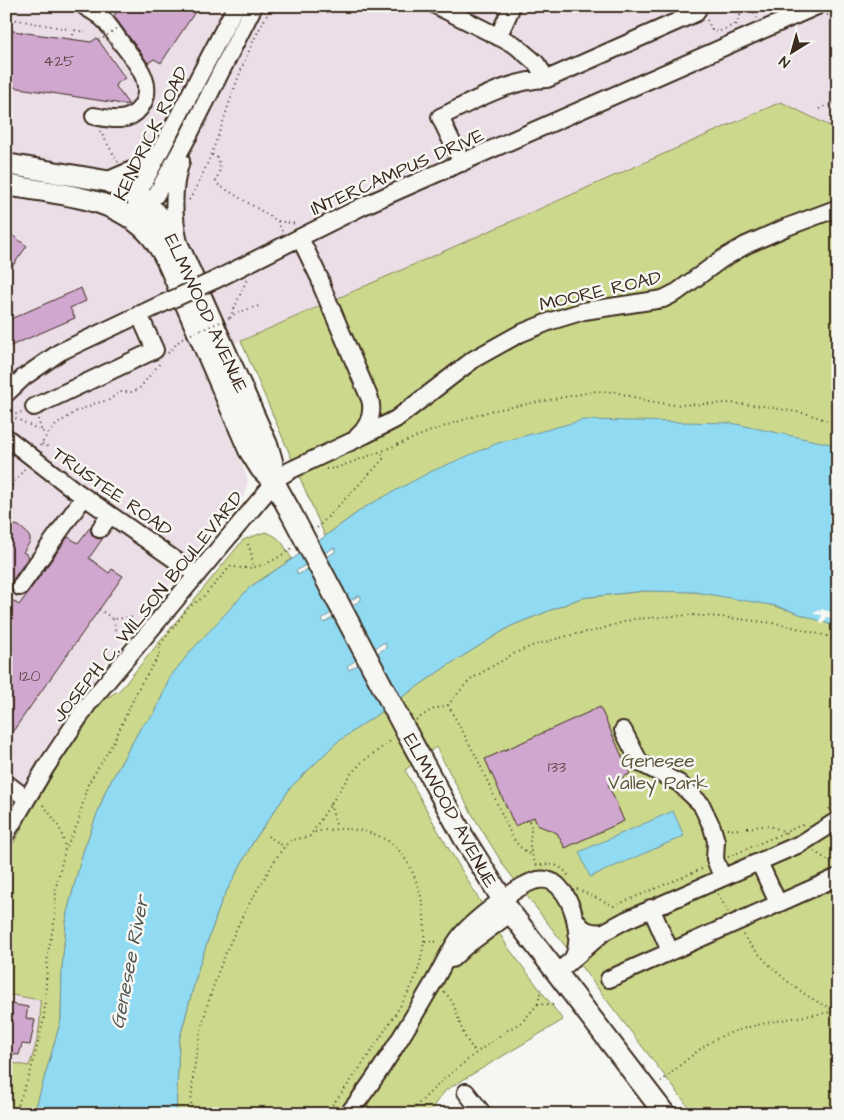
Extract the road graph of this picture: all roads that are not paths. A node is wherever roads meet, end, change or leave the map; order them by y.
1 (84, 6) edge
2 (236, 6) edge
3 (254, 6) edge
4 (438, 6) edge
5 (509, 6) edge
6 (817, 6) edge
7 (702, 11) edge
8 (498, 37) junction
9 (547, 79) junction
10 (95, 120) road end
11 (189, 135) junction
12 (160, 151) junction
13 (462, 163) junction
14 (6, 164) edge
15 (106, 180) junction
16 (6, 185) edge
17 (143, 201) junction
18 (838, 208) edge
19 (131, 218) junction
20 (295, 234) junction
21 (183, 256) junction
22 (139, 314) junction
23 (6, 394) edge
24 (34, 407) road end
25 (6, 437) edge
26 (354, 440) junction
27 (274, 482) junction
28 (84, 497) junction
29 (110, 514) junction
30 (100, 529) dead end
31 (197, 575) junction
32 (20, 587) dead end
33 (623, 730) dead end
34 (6, 783) edge
35 (26, 798) junction
36 (838, 820) edge
37 (6, 834) edge
38 (759, 862) junction
39 (838, 877) edge
40 (717, 880) junction
41 (778, 903) junction
42 (507, 907) junction
43 (651, 908) junction
44 (575, 918) junction
45 (604, 932) junction
46 (670, 951) junction
47 (572, 960) junction
48 (556, 973) junction
49 (609, 979) dead end
50 (466, 1092) dead end
51 (348, 1114) edge
52 (483, 1114) edge
53 (666, 1114) edge

1 - 10 street
2 - 12 street, KENDRICK ROAD
3 - 11 street, KENDRICK ROAD
4 - 8 street
5 - 8 street
6 - 13 street, INTERCAMPUS DRIVE
7 - 9 street
8 - 9 street
9 - 13 street
11 - 17 street, KENDRICK ROAD
11 - 21 street
12 - 15 street
12 - 17 street, KENDRICK ROAD
13 - 20 street, INTERCAMPUS DRIVE
14 - 15 main road, ELMWOOD AVENUE
15 - 17 main road, ELMWOOD AVENUE
16 - 19 main road, ELMWOOD AVENUE
17 - 19 street, KENDRICK ROAD
17 - 21 main road, ELMWOOD AVENUE
18 - 26 street, MOORE ROAD
19 - 27 main road, ELMWOOD AVENUE
20 - 22 street, INTERCAMPUS DRIVE, bridge
20 - 26 street
21 - 27 main road, ELMWOOD AVENUE
22 - 23 street, INTERCAMPUS DRIVE
22 - 24 street
25 - 28 street, TRUSTEE ROAD
26 - 27 street, MOORE ROAD
27 - 31 street, JOSEPH C. WILSON BOULEVARD
27 - 42 main road, ELMWOOD AVENUE, bridge
28 - 29 street, TRUSTEE ROAD
28 - 32 street
29 - 30 street
29 - 31 street, TRUSTEE ROAD
31 - 35 street, JOSEPH C. WILSON BOULEVARD
33 - 40 street
34 - 35 street
35 - 37 street, JOSEPH C. WILSON BOULEVARD
36 - 38 street
38 - 40 street
38 - 41 street
39 - 41 street
40 - 43 street
41 - 46 street
42 - 44 street
42 - 48 main road, ELMWOOD AVENUE
42 - 51 street
43 - 45 street
43 - 46 street
44 - 45 street
44 - 47 street
45 - 47 street
46 - 49 street
47 - 48 street
48 - 53 main road, ELMWOOD AVENUE
50 - 52 street

